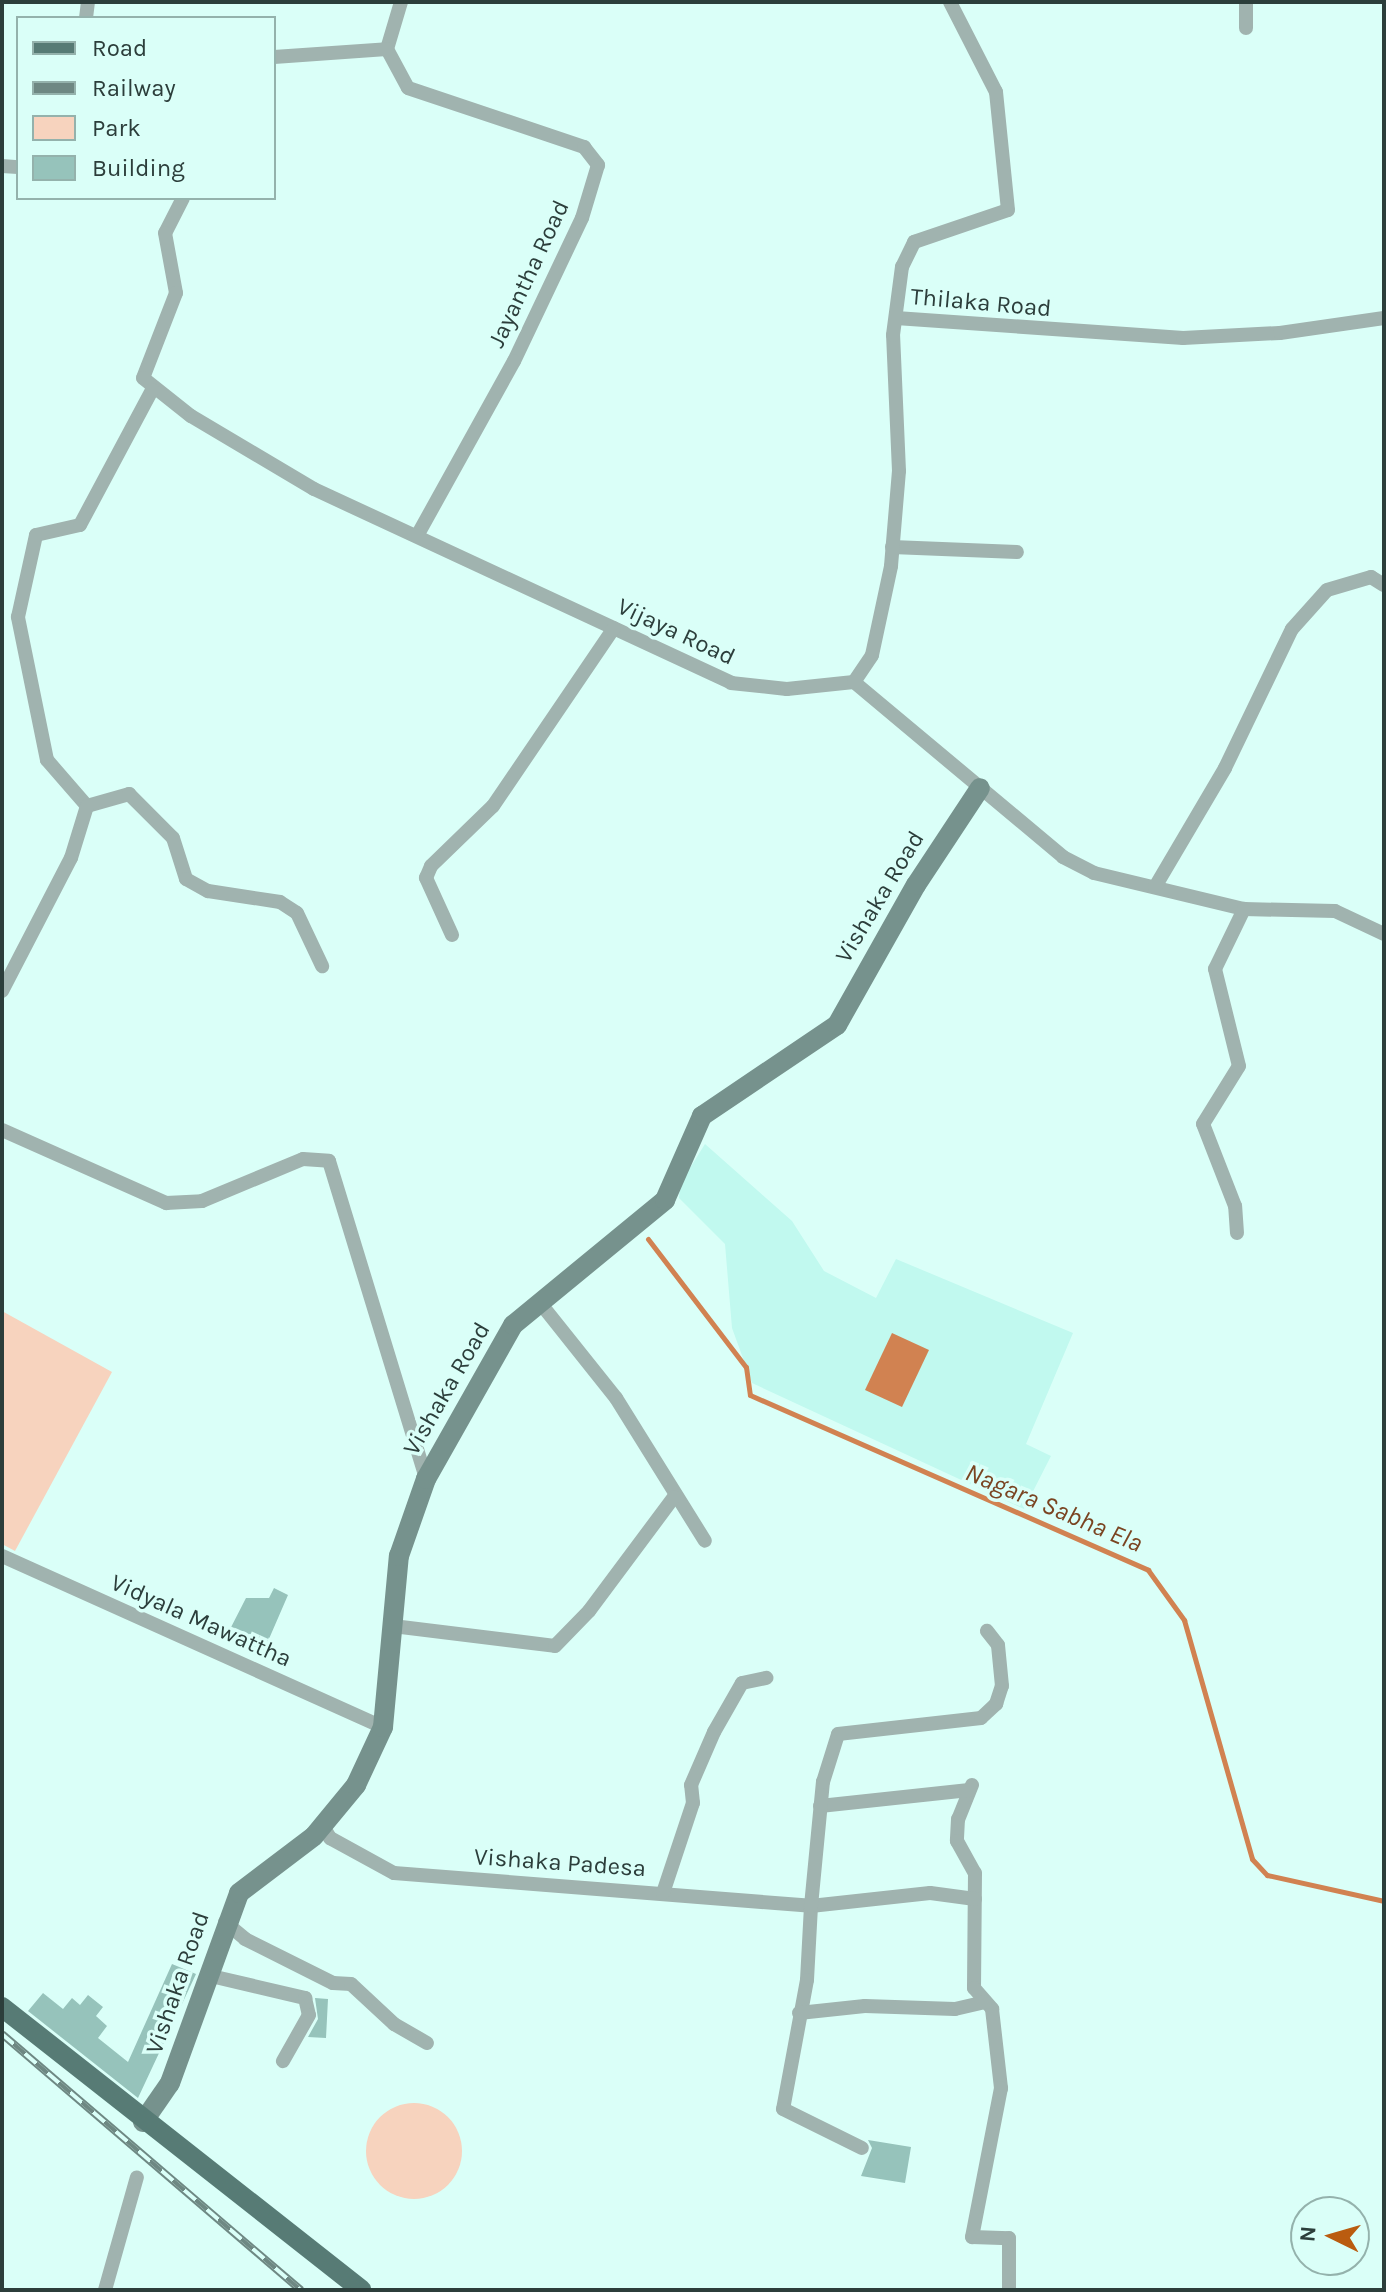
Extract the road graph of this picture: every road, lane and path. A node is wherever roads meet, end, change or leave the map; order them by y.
1 (401, 2) edge
2 (950, 2) edge
3 (1246, 2) edge
4 (1246, 28) dead end
5 (387, 49) junction
6 (276, 57) edge
7 (182, 200) edge
8 (896, 318) junction
9 (1384, 318) edge
10 (152, 390) junction
11 (417, 536) junction
12 (892, 547) junction
13 (1017, 552) dead end
14 (1384, 585) edge
15 (2, 614) edge
16 (18, 617) junction
17 (614, 628) junction
18 (854, 682) junction
19 (980, 788) junction
20 (87, 806) junction
21 (1155, 887) junction
22 (1244, 909) junction
23 (1384, 934) edge
24 (452, 935) dead end
25 (322, 966) dead end
26 (2, 991) edge
27 (2, 1130) edge
28 (1237, 1233) dead end
29 (541, 1304) junction
30 (426, 1479) junction
31 (674, 1497) junction
32 (705, 1541) dead end
33 (2, 1556) edge
34 (393, 1626) junction
35 (987, 1631) dead end
36 (766, 1678) dead end
37 (383, 1727) junction
38 (820, 1806) junction
39 (323, 1826) junction
40 (663, 1893) junction
41 (975, 1899) junction
42 (811, 1906) junction
43 (225, 1922) junction
44 (211, 1976) junction
45 (985, 2002) junction
46 (2, 2007) edge
47 (799, 2013) junction
48 (427, 2043) dead end
49 (283, 2061) dead end
50 (143, 2122) junction
51 (862, 2148) dead end
52 (137, 2177) dead end
53 (105, 2290) edge
54 (361, 2290) edge
55 (1009, 2290) edge

1 - 5 street
2 - 8 street
3 - 4 street
5 - 6 street
5 - 11 street, Jayantha Road
7 - 10 street
8 - 9 street, Thilaka Road
8 - 12 street, Thilaka Road
10 - 11 street, Vijaya Road
10 - 16 street
11 - 17 street, Vijaya Road
12 - 13 street
12 - 18 street, Thilaka Road
14 - 21 street
15 - 16 street
16 - 20 street
17 - 18 street, Vijaya Road
17 - 24 street
18 - 19 street
19 - 21 street
19 - 29 street, Vishaka Road
20 - 25 street
20 - 26 street
21 - 22 street
22 - 23 street
22 - 28 street
27 - 30 street
29 - 30 street, Vishaka Road
29 - 31 street
30 - 34 street, Vishaka Road
31 - 32 street
31 - 34 street
33 - 37 street, Vidyala Mawattha
34 - 37 street, Vishaka Road
35 - 38 street
36 - 40 street
37 - 39 street, Vishaka Road
38 - 41 street
38 - 42 street
39 - 40 street, Vishaka Padesa
39 - 43 street, Vishaka Road
40 - 42 street, Vishaka Padesa
41 - 42 street, Vishaka Padesa
41 - 45 street
42 - 47 street
43 - 44 street, Vishaka Road
43 - 48 street
44 - 49 street
44 - 50 street, Vishaka Road
45 - 47 street
45 - 55 street
46 - 50 main road
47 - 51 street
50 - 54 main road
52 - 53 street

